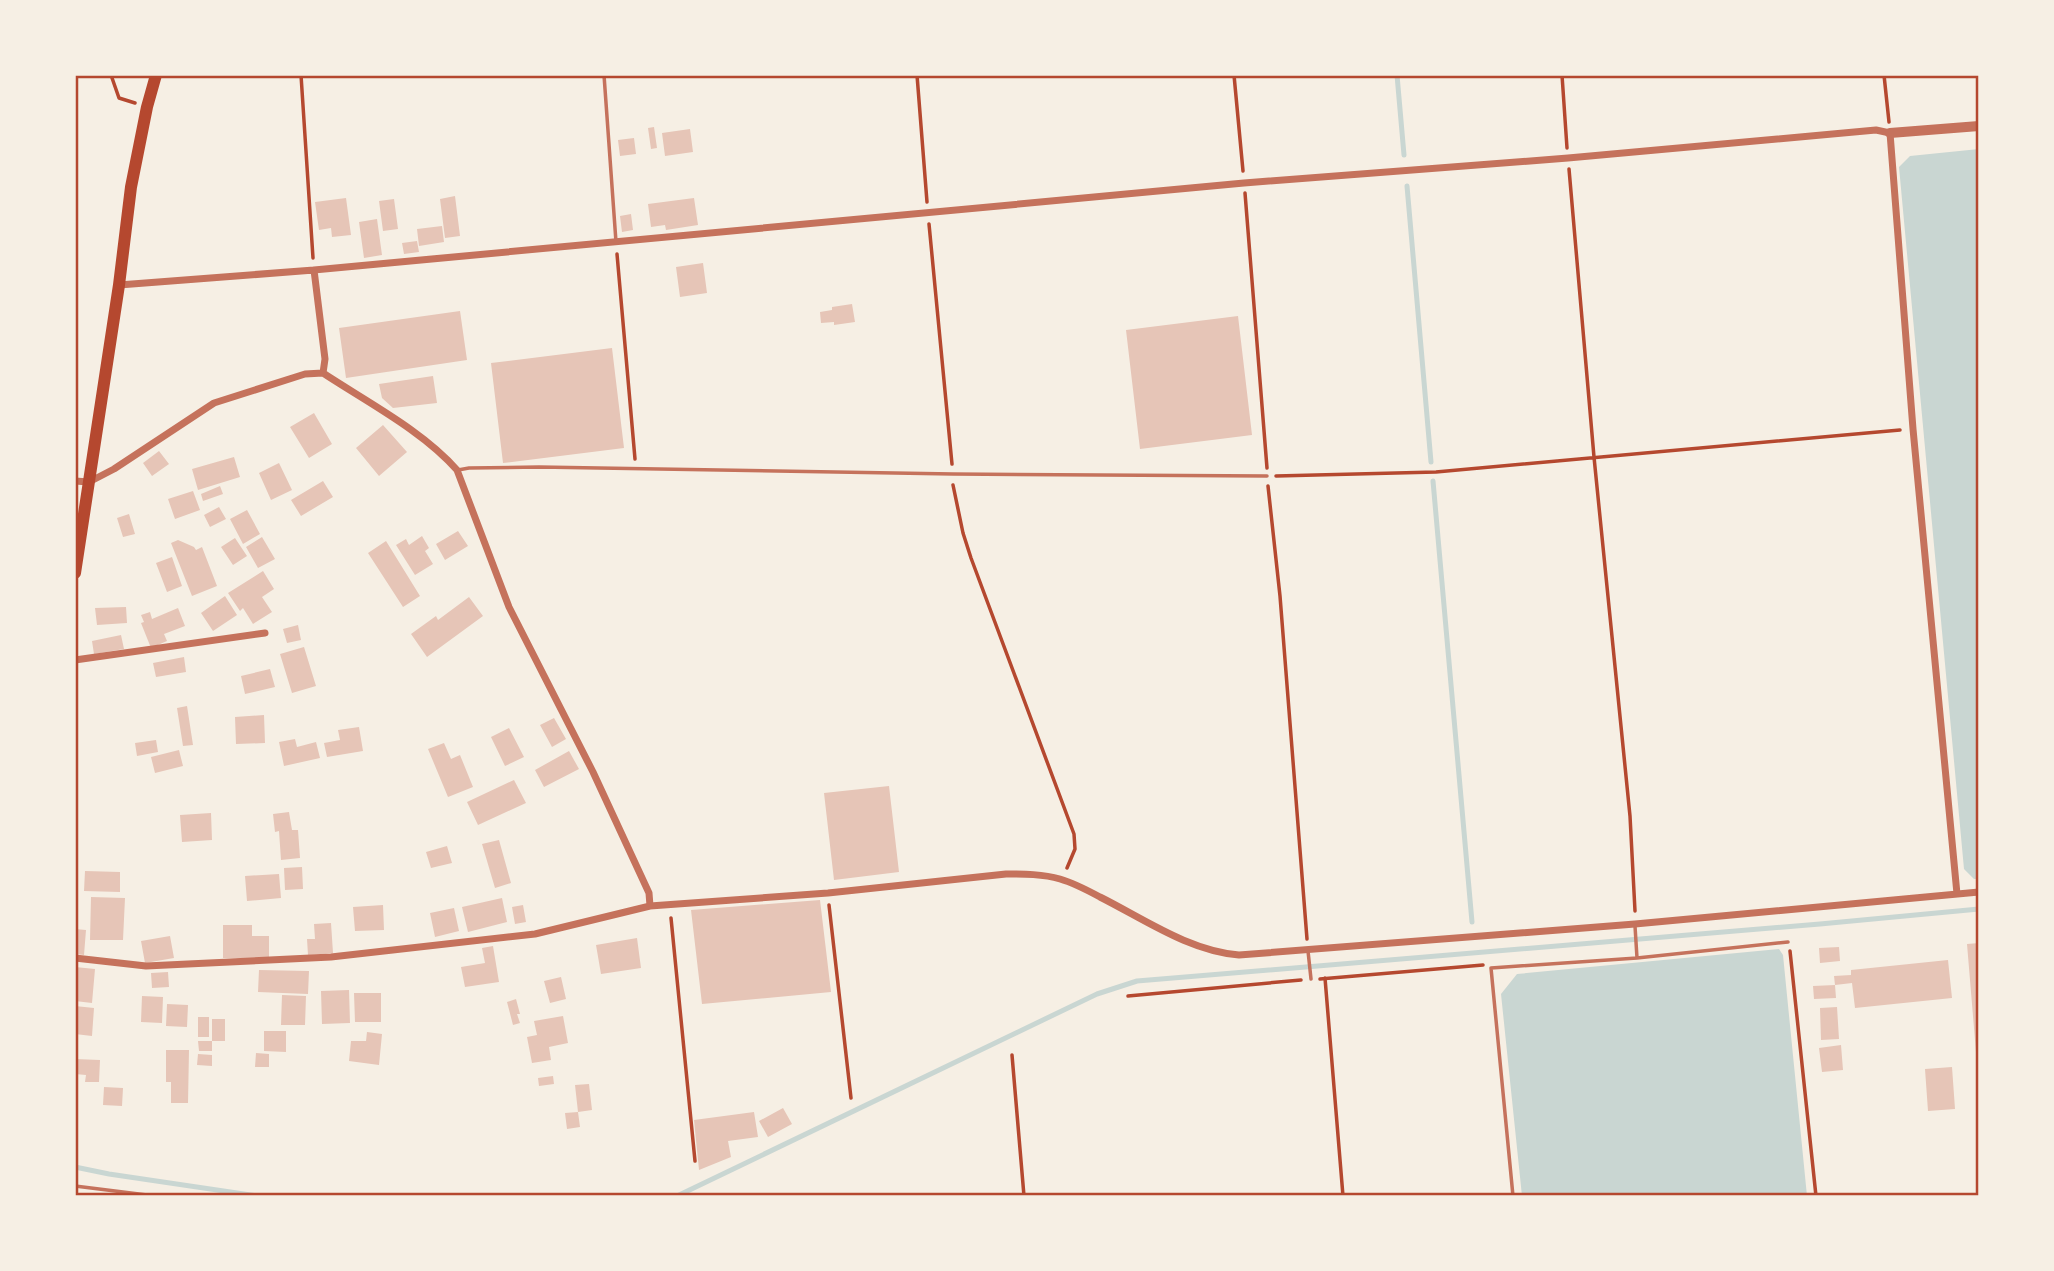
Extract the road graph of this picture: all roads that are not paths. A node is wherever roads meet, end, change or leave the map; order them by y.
1 (156, 75) edge
2 (604, 75) edge
3 (1979, 126) edge
4 (1890, 133) junction
5 (616, 242) junction
6 (314, 270) junction
7 (118, 285) junction
8 (323, 373) junction
9 (457, 470) junction
10 (1267, 476) road end
11 (75, 481) edge
12 (89, 482) junction
13 (75, 573) edge
14 (265, 633) dead end
15 (75, 660) edge
16 (1979, 892) edge
17 (1957, 894) junction
18 (650, 906) junction
19 (1636, 928) junction
20 (1788, 942) road end
21 (1309, 954) junction
22 (75, 958) edge
23 (1637, 958) junction
24 (1310, 977) road end
25 (75, 1186) edge
26 (155, 1196) edge
27 (1513, 1196) edge

1 - 7 main road
2 - 5 lane
3 - 4 street
4 - 5 street
4 - 17 street
5 - 6 street
6 - 7 street
6 - 8 street
7 - 12 main road
8 - 9 street
8 - 12 street
9 - 10 lane
9 - 18 street
11 - 12 street
12 - 13 main road
14 - 15 street
16 - 17 street
17 - 19 street
18 - 21 street
18 - 22 street
19 - 21 street
19 - 23 lane
20 - 23 lane
21 - 24 lane
23 - 27 lane
25 - 26 lane

